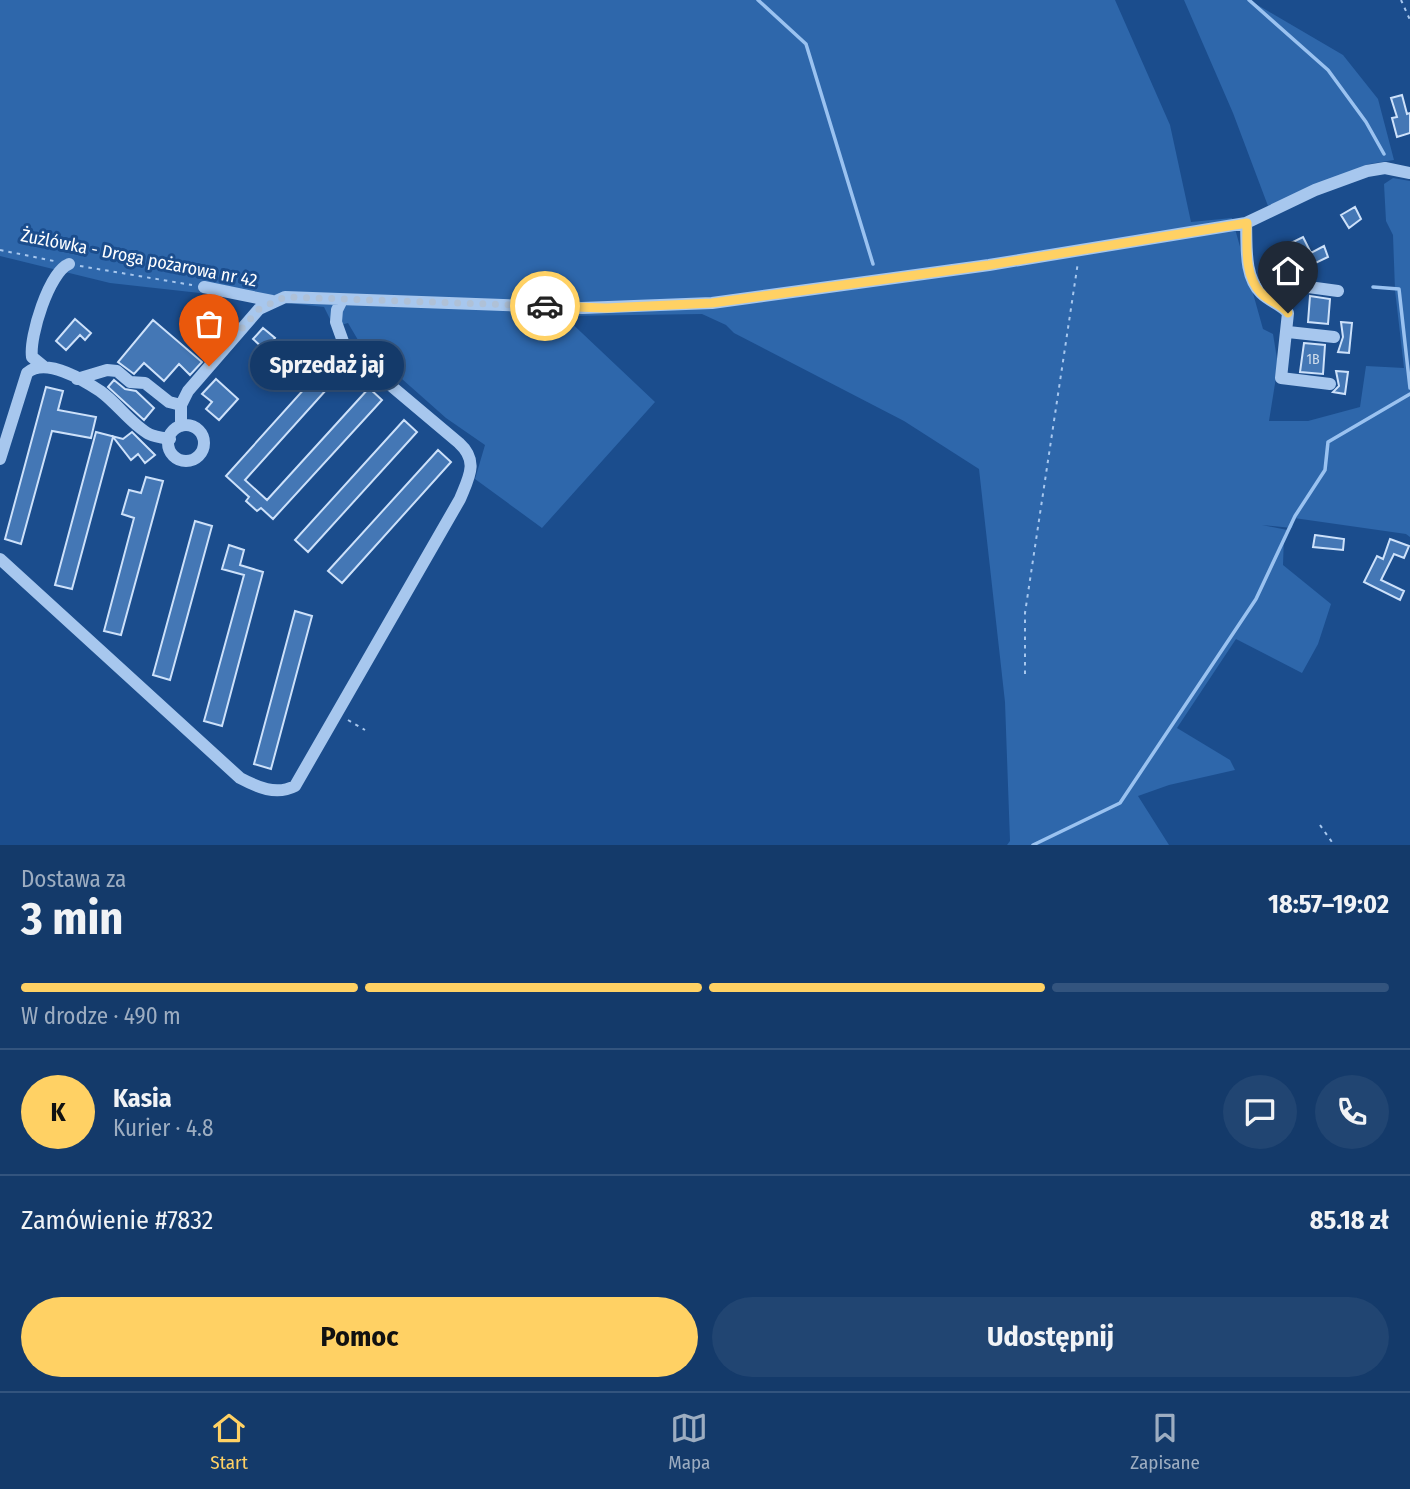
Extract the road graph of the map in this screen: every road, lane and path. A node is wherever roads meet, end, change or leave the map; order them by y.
1 (1401, 0) edge
2 (1410, 20) edge
3 (1410, 173) edge
4 (1247, 223) junction
5 (1086, 249) junction
6 (0, 250) edge
7 (69, 264) junction
8 (204, 287) joint
9 (1338, 291) dead end
10 (342, 300) junction
11 (272, 301) junction
12 (1282, 305) junction
13 (1288, 332) junction
14 (1334, 337) dead end
15 (43, 366) junction
16 (78, 379) junction
17 (1330, 384) dead end
18 (181, 405) junction
19 (181, 426) junction
20 (170, 439) junction
21 (0, 459) edge
22 (0, 559) edge
23 (1025, 674) dead end
24 (337, 716) junction
25 (365, 730) dead end
26 (1320, 825) dead end
27 (1334, 845) edge

1 - 2 path
3 - 4 street, Żużlówka - Droga pożarowa nr 42
4 - 5 street, Żużlówka - Droga pożarowa nr 42
4 - 12 street
5 - 10 street, Żużlówka - Droga pożarowa nr 42
5 - 23 path
6 - 7 path, Żużlówka - Droga pożarowa nr 42
7 - 8 path, Żużlówka - Droga pożarowa nr 42
7 - 15 street
8 - 11 street, Żużlówka - Droga pożarowa nr 42
9 - 12 street
10 - 11 street, Żużlówka - Droga pożarowa nr 42
10 - 24 street
11 - 18 street
12 - 13 street
13 - 14 street
13 - 17 street
15 - 16 street
15 - 21 street
16 - 18 street
16 - 20 street
18 - 19 street
19 - 20 street
19 - 20 street
22 - 24 street
24 - 25 path
26 - 27 path

